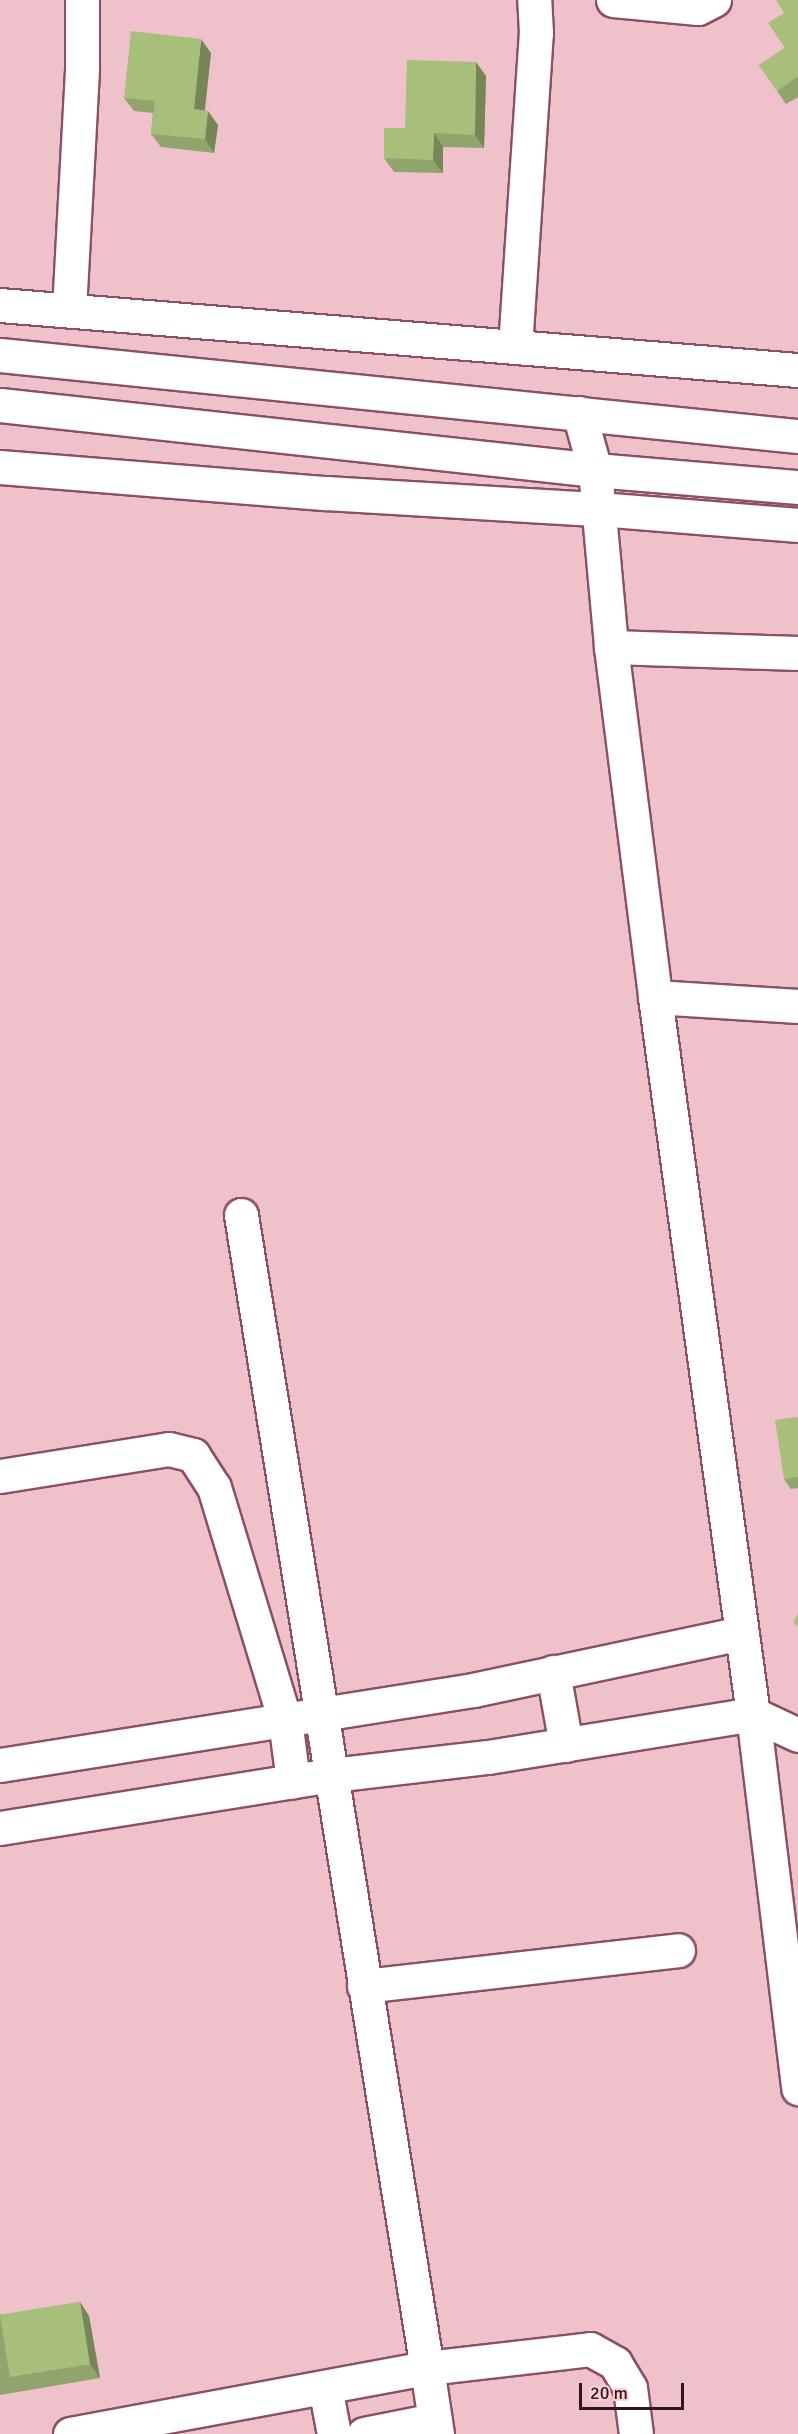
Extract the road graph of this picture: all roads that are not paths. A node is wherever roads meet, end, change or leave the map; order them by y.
1 (82, 0) edge
2 (534, 0) edge
3 (613, 0) edge
4 (714, 0) edge
5 (0, 305) edge
6 (69, 310) junction
7 (515, 347) junction
8 (0, 355) edge
9 (798, 370) edge
10 (0, 405) edge
11 (579, 413) junction
12 (798, 436) edge
13 (0, 466) edge
14 (595, 470) junction
15 (798, 487) edge
16 (598, 509) junction
17 (798, 525) edge
18 (611, 646) junction
19 (798, 653) edge
20 (655, 997) junction
21 (798, 1006) edge
22 (242, 1215) dead end
23 (0, 1476) edge
24 (741, 1633) junction
25 (553, 1672) junction
26 (322, 1714) junction
27 (753, 1714) junction
28 (285, 1720) junction
29 (798, 1735) edge
30 (566, 1745) junction
31 (0, 1765) edge
32 (332, 1775) junction
33 (293, 1781) junction
34 (0, 1828) edge
35 (678, 1950) dead end
36 (364, 1986) junction
37 (798, 2088) edge
38 (427, 2368) junction
39 (325, 2387) junction
40 (436, 2427) edge
41 (70, 2434) edge
42 (334, 2434) edge
43 (364, 2434) edge
44 (636, 2434) edge

1 - 6 street
2 - 7 street
3 - 4 street
5 - 6 street
6 - 7 street
7 - 9 street
8 - 11 street
10 - 14 street
11 - 12 street
11 - 14 street
13 - 16 street
14 - 15 street
14 - 16 street
16 - 17 street
16 - 18 street
18 - 19 street
18 - 20 street
20 - 21 street
20 - 24 street
22 - 26 street
23 - 28 street
24 - 25 street
24 - 27 street
25 - 26 street
25 - 30 street
26 - 28 street
26 - 32 street
27 - 29 street
27 - 30 street
27 - 37 street
28 - 31 street
28 - 33 street
30 - 32 street
32 - 33 street
32 - 36 street
33 - 34 street
35 - 36 street
36 - 38 street
38 - 39 street
38 - 40 street
38 - 44 street
39 - 41 street
39 - 42 street
40 - 43 street

